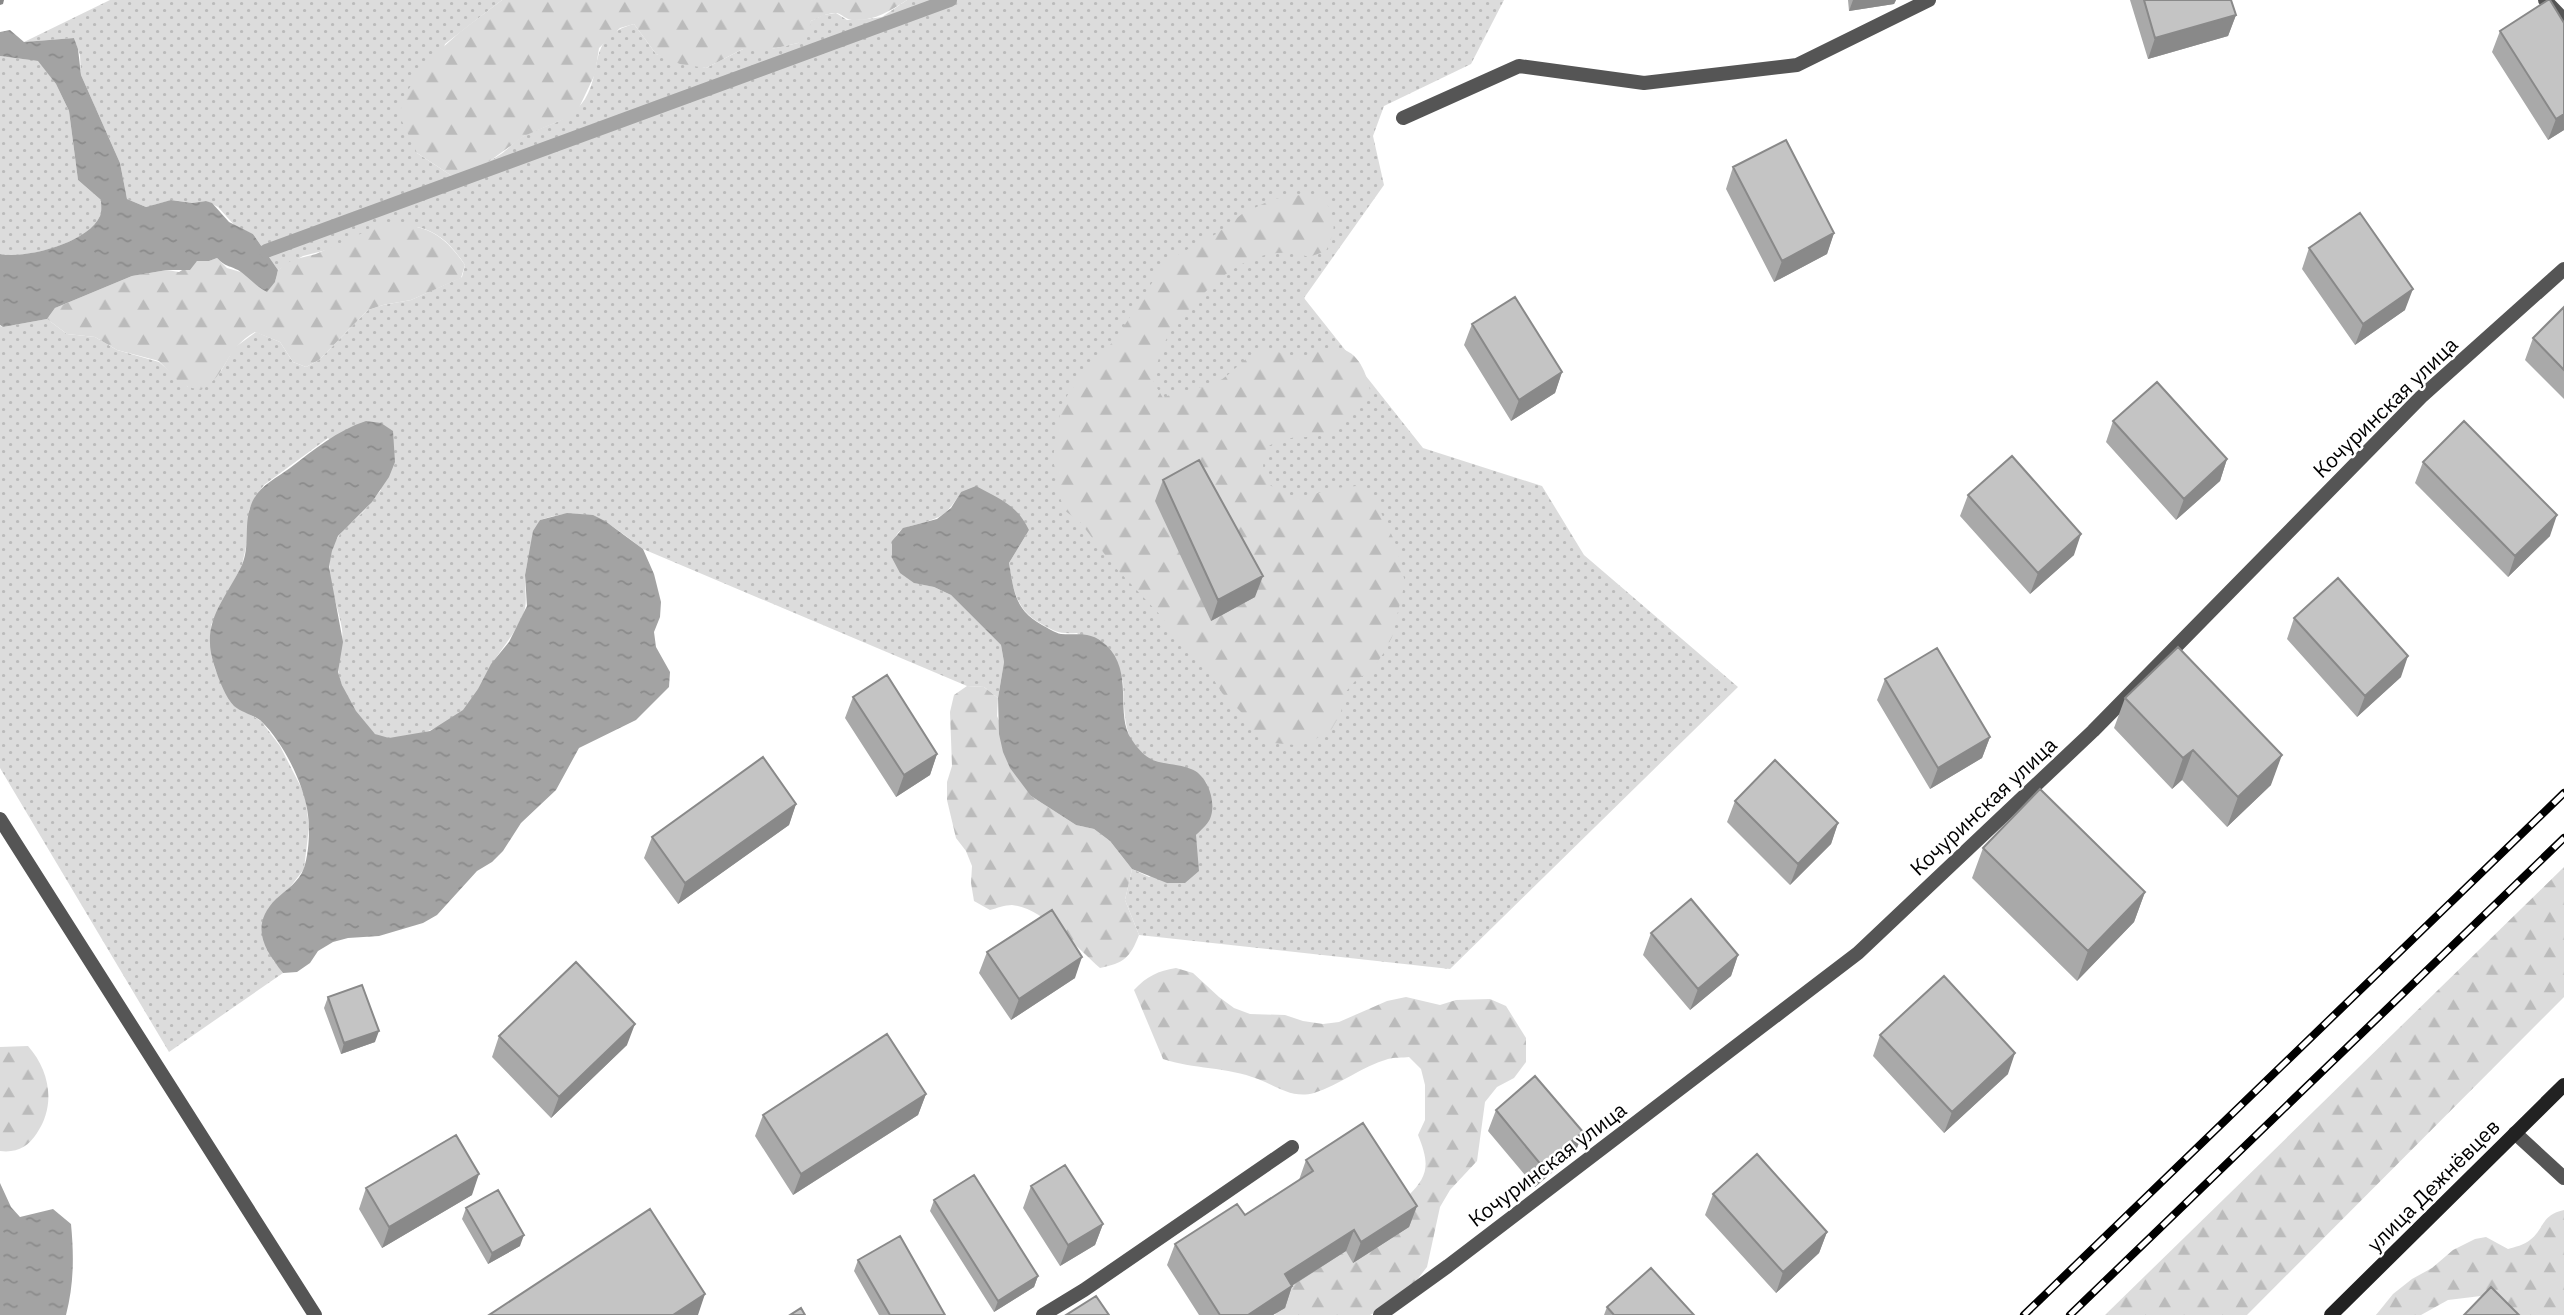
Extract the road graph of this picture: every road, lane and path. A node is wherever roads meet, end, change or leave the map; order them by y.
1 (1929, 0) edge
2 (2545, 0) edge
3 (2564, 20) edge
4 (1403, 118) dead end
5 (2564, 269) edge
6 (0, 819) edge
7 (2564, 1085) edge
8 (2515, 1133) junction
9 (1292, 1147) dead end
10 (2564, 1178) edge
11 (315, 1315) edge
12 (1043, 1315) edge
13 (1380, 1315) edge
14 (2331, 1315) edge

1 - 4 street
2 - 3 street
5 - 13 street, Кочуринская улица
6 - 11 street
7 - 8 main road, улица Дежнёвцев
8 - 10 street
8 - 14 main road, улица Дежнёвцев
9 - 12 street

